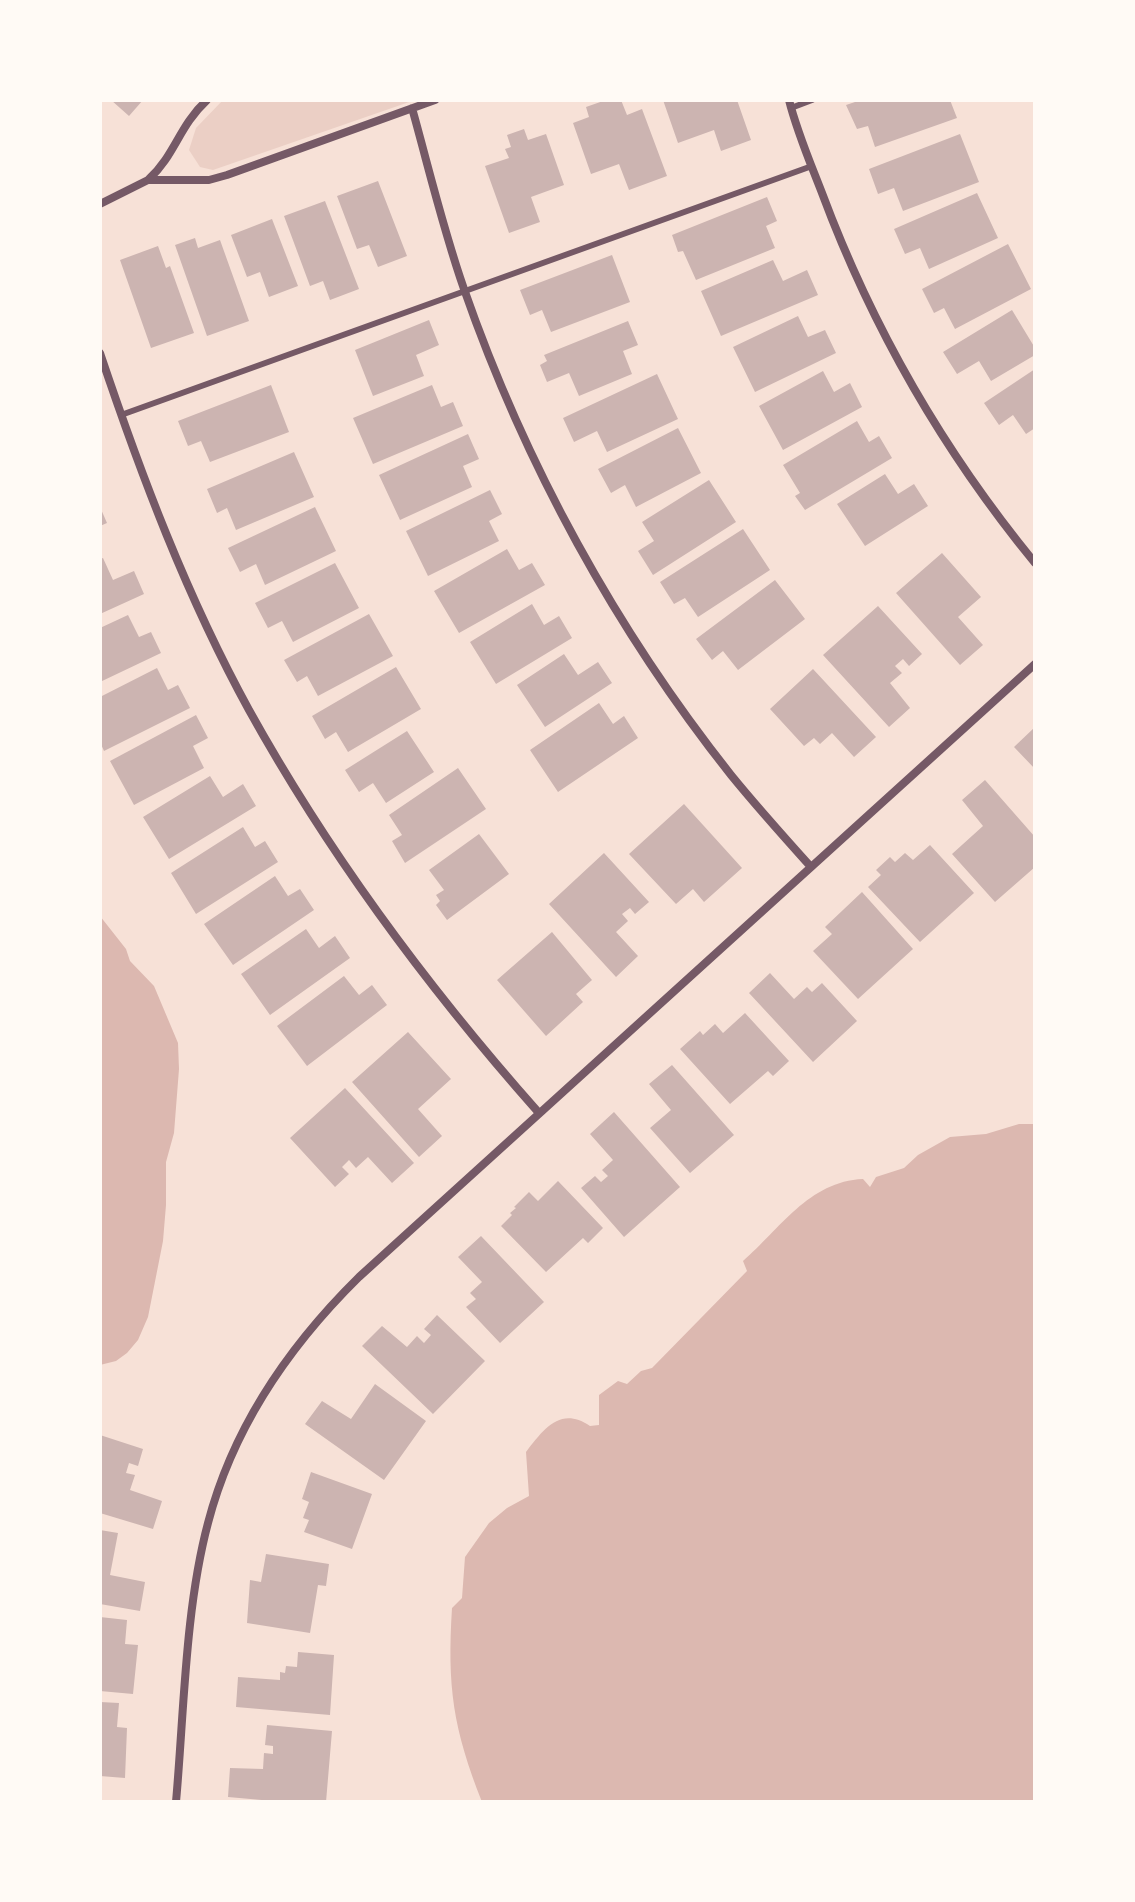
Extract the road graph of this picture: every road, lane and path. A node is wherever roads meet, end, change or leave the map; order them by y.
1 (207, 100) edge
2 (435, 100) edge
3 (812, 100) edge
4 (790, 104) edge
5 (412, 108) junction
6 (812, 166) junction
7 (148, 180) junction
8 (100, 204) edge
9 (465, 291) junction
10 (100, 353) edge
11 (121, 415) junction
12 (1035, 563) edge
13 (1035, 664) edge
14 (811, 867) junction
15 (539, 1113) junction
16 (176, 1802) edge

1 - 7 street
2 - 5 street
3 - 4 lane
4 - 6 street
5 - 7 street
5 - 9 street
6 - 9 lane
6 - 12 street
7 - 8 street
9 - 11 lane
9 - 14 street
10 - 11 street
11 - 15 street
13 - 14 street
14 - 15 street
15 - 16 street

